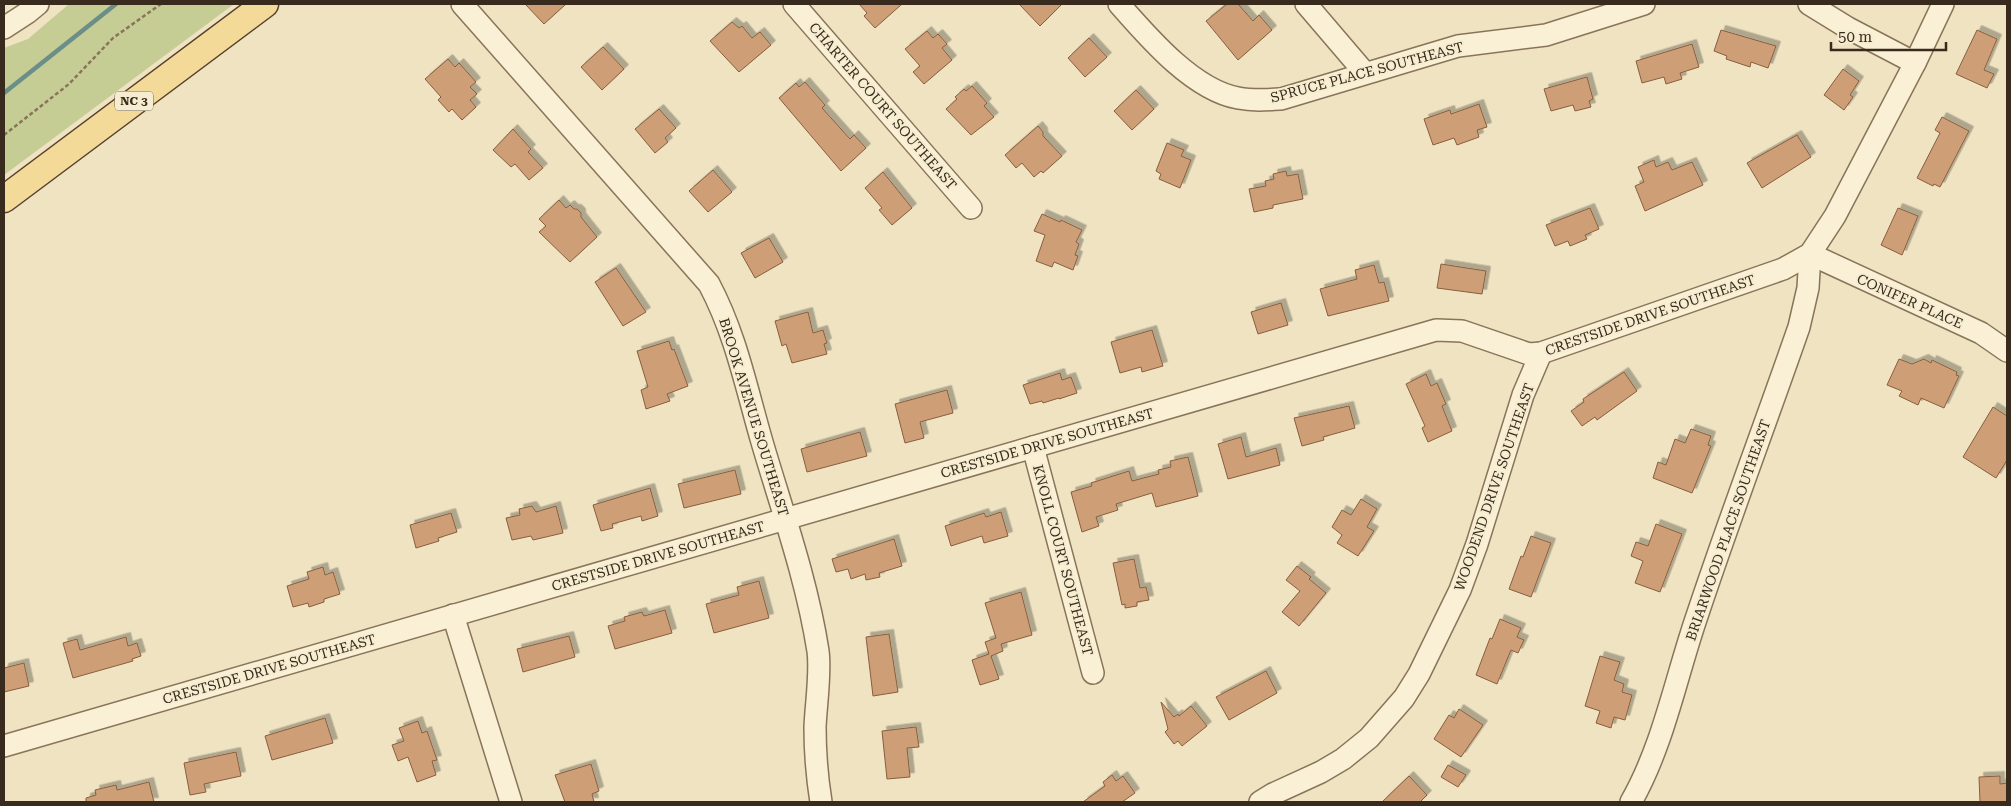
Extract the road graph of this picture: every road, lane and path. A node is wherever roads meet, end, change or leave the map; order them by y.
1 (38, 4) edge
2 (161, 4) edge
3 (265, 4) edge
4 (462, 4) edge
5 (794, 4) edge
6 (1119, 4) edge
7 (1306, 4) edge
8 (1644, 4) edge
9 (1809, 4) edge
10 (1943, 4) edge
11 (4, 28) edge
12 (1915, 63) junction
13 (1365, 73) junction
14 (4, 135) edge
15 (4, 199) edge
16 (971, 208) dead end
17 (1810, 254) junction
18 (2007, 351) edge
19 (1541, 353) junction
20 (1033, 447) junction
21 (785, 520) junction
22 (453, 615) junction
23 (1093, 673) dead end
24 (4, 746) edge
25 (511, 802) edge
26 (821, 802) edge
27 (1260, 802) edge
28 (1631, 802) edge

1 - 11 street
2 - 14 path
3 - 15 main road, NC 3
4 - 21 street, BROOK AVENUE SOUTHEAST
5 - 16 street, CHARTER COURT SOUTHEAST
6 - 13 street, SPRUCE PLACE SOUTHEAST
7 - 13 street
8 - 13 street, SPRUCE PLACE SOUTHEAST
9 - 12 street
10 - 12 street, CRESTSIDE DRIVE SOUTHEAST
12 - 17 street, CRESTSIDE DRIVE SOUTHEAST
17 - 18 street, CONIFER PLACE
17 - 19 street, CRESTSIDE DRIVE SOUTHEAST
17 - 28 street, BRIARWOOD PLACE SOUTHEAST
19 - 20 street, CRESTSIDE DRIVE SOUTHEAST
19 - 27 street, WOODEND DRIVE SOUTHEAST
20 - 21 street, CRESTSIDE DRIVE SOUTHEAST
20 - 23 street, KNOLL COURT SOUTHEAST
21 - 22 street, CRESTSIDE DRIVE SOUTHEAST
21 - 26 street, BROOK AVENUE SOUTHEAST
22 - 24 street, CRESTSIDE DRIVE SOUTHEAST
22 - 25 street

